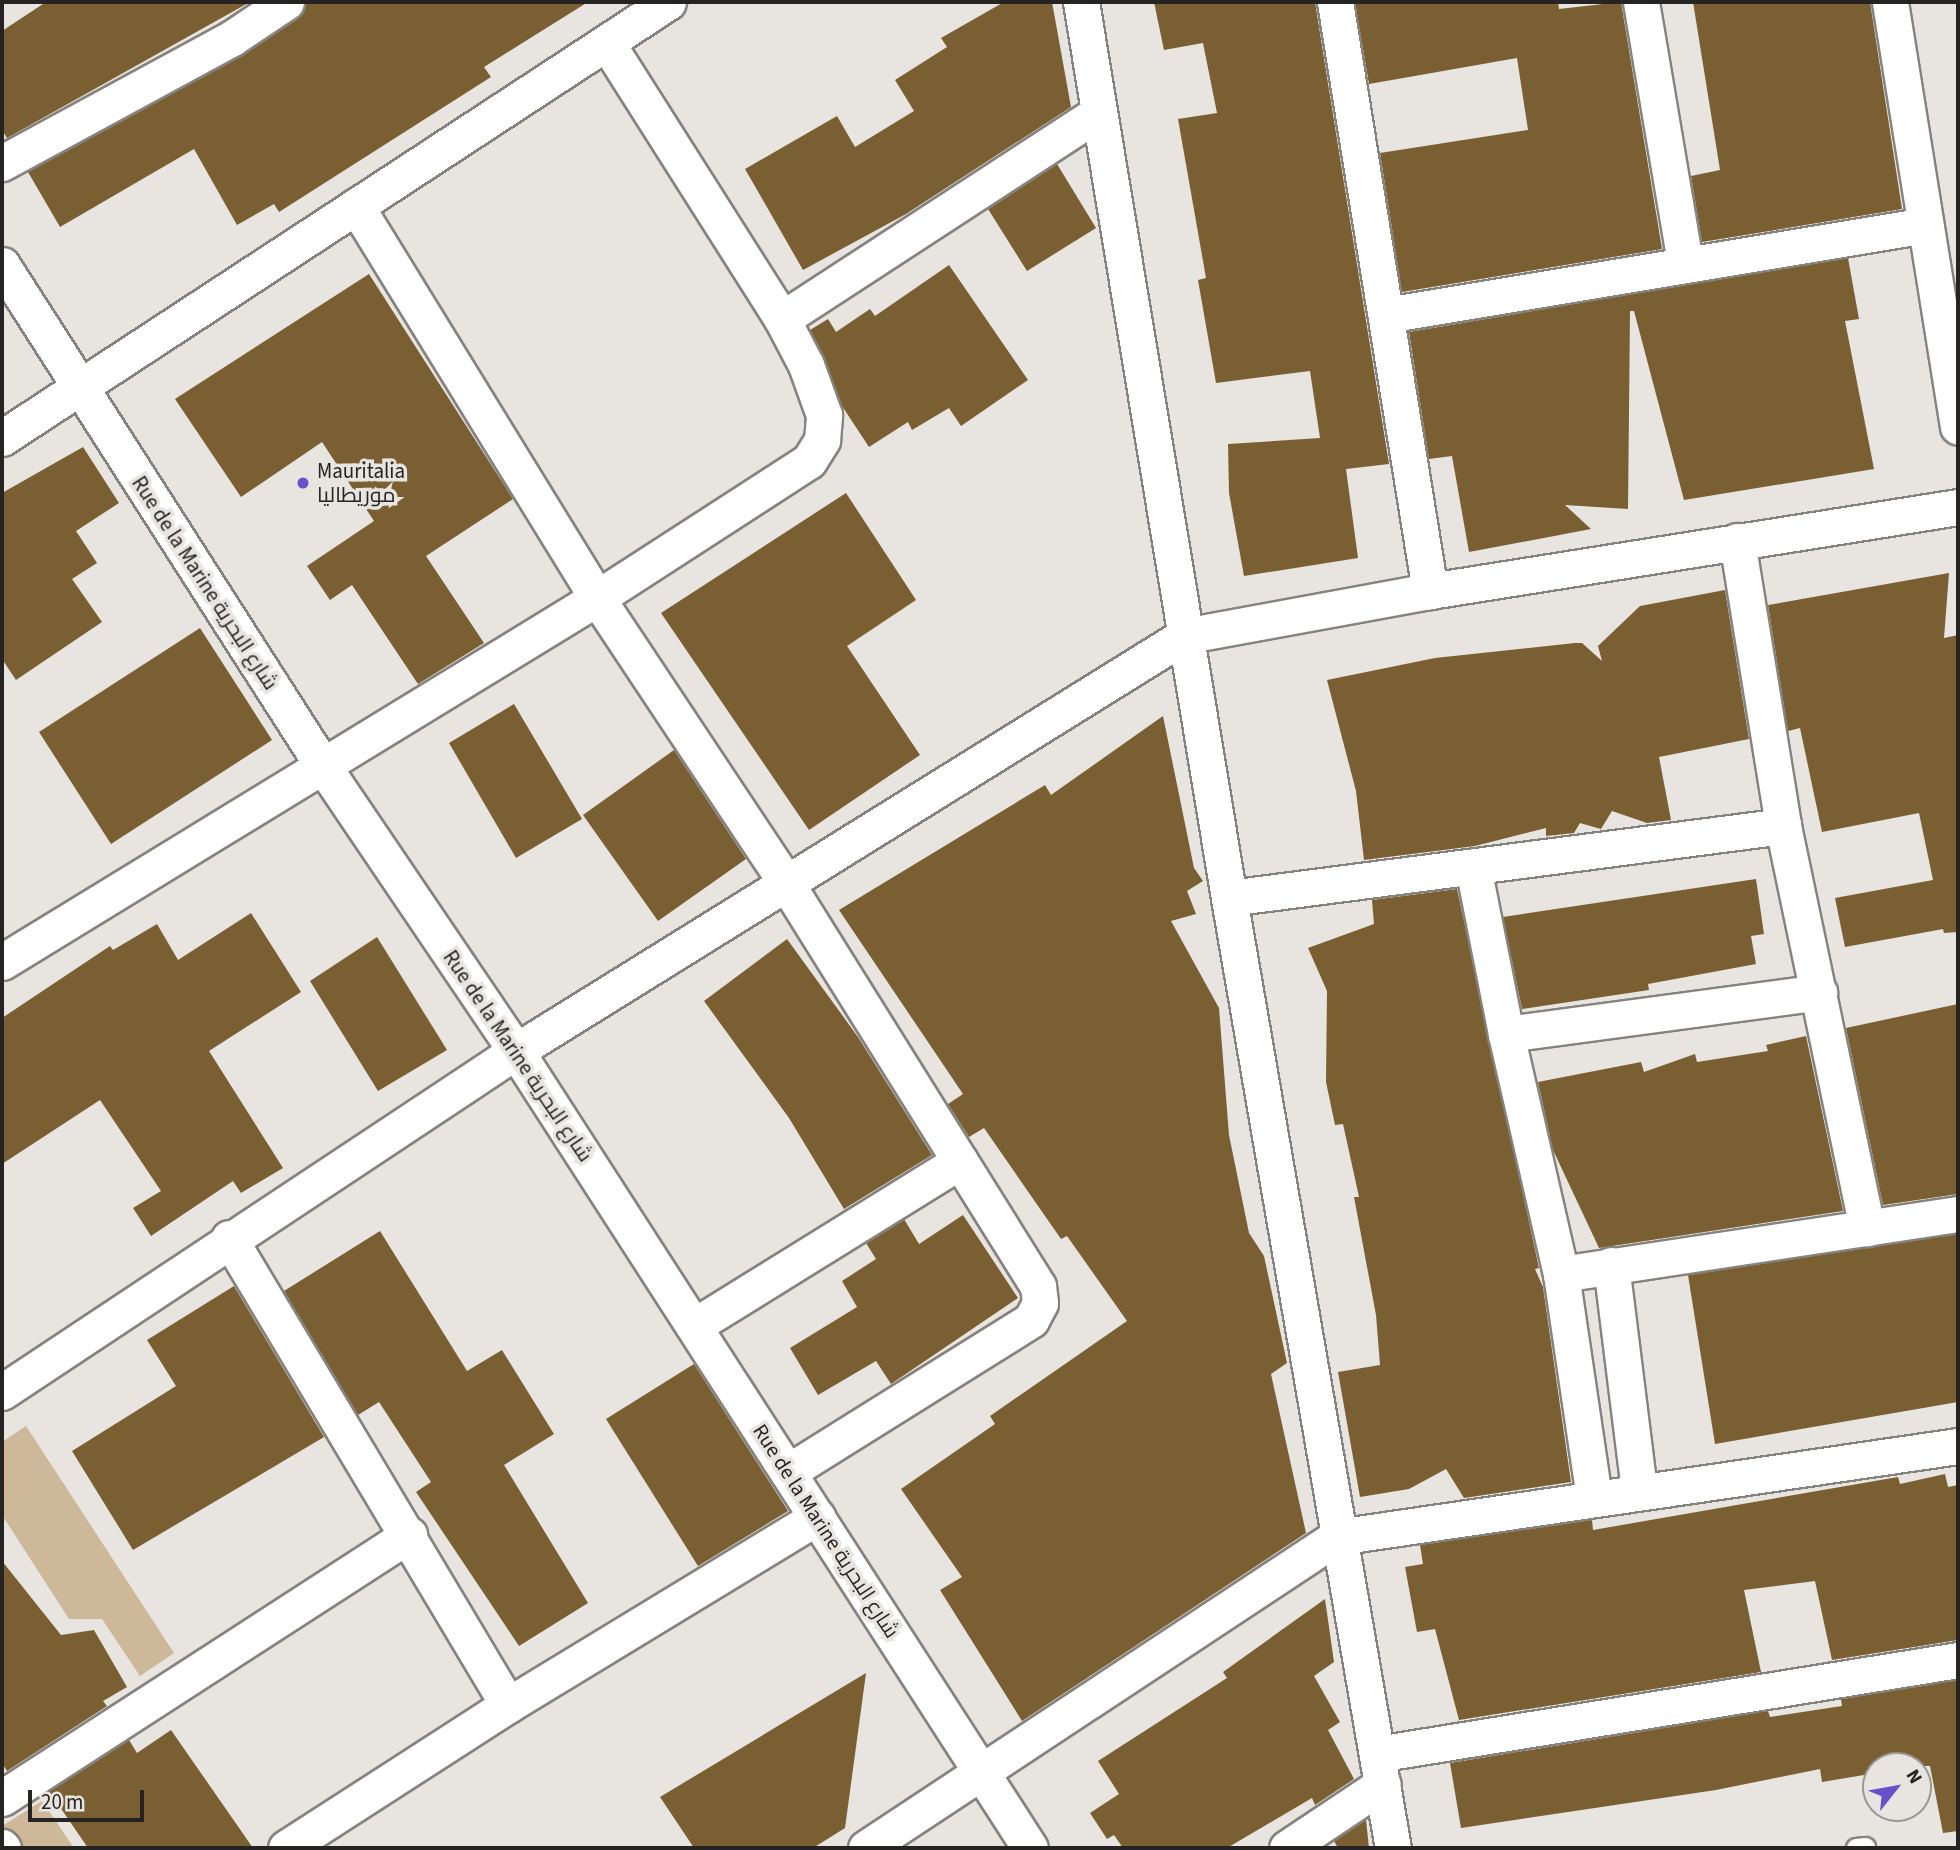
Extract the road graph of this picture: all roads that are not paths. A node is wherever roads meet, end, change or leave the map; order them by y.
1 (286, 2) edge
2 (668, 2) edge
3 (1081, 2) edge
4 (1335, 2) edge
5 (1641, 2) edge
6 (1890, 2) edge
7 (607, 43) junction
8 (1098, 113) junction
9 (2, 163) edge
10 (356, 206) junction
11 (1926, 225) junction
12 (1685, 262) junction
13 (2, 265) edge
14 (1386, 314) junction
15 (782, 318) junction
16 (78, 387) junction
17 (1958, 427) edge
18 (2, 439) edge
19 (1958, 507) edge
20 (1737, 541) junction
21 (1430, 591) junction
22 (597, 598) junction
23 (1184, 636) junction
24 (321, 763) junction
25 (1783, 826) junction
26 (1474, 867) junction
27 (788, 886) junction
28 (1228, 898) junction
29 (2, 962) edge
30 (1819, 992) junction
31 (1506, 1034) junction
32 (516, 1051) junction
33 (960, 1161) junction
34 (1958, 1214) edge
35 (1867, 1228) junction
36 (229, 1238) junction
37 (1611, 1265) junction
38 (1561, 1273) junction
39 (694, 1326) junction
40 (2, 1392) edge
41 (1958, 1446) edge
42 (788, 1472) junction
43 (1639, 1490) junction
44 (1594, 1497) junction
45 (817, 1517) junction
46 (409, 1535) junction
47 (1337, 1537) junction
48 (1958, 1660) edge
49 (508, 1705) junction
50 (1380, 1769) junction
51 (982, 1773) junction
52 (2, 1798) edge
53 (286, 1848) edge
54 (866, 1848) edge
55 (1030, 1848) edge
56 (1287, 1848) edge
57 (1393, 1848) edge

1 - 9 street
2 - 7 street
3 - 8 street
4 - 14 street
5 - 12 street
6 - 11 street
7 - 10 street
7 - 15 street
8 - 15 street
8 - 23 street
10 - 16 street
10 - 22 street
11 - 12 street
11 - 17 street
12 - 14 street
13 - 16 street, Rue de la Marine شارع البحرية
14 - 21 street
15 - 22 street
16 - 18 street
16 - 24 street, Rue de la Marine شارع البحرية
19 - 20 street
20 - 21 street
20 - 25 street
21 - 23 street
22 - 24 street
22 - 27 street
23 - 27 street
23 - 28 street
24 - 29 street
24 - 32 street, Rue de la Marine شارع البحرية
25 - 26 street
25 - 30 street
26 - 28 street
26 - 31 street
27 - 32 street
27 - 33 street
28 - 47 street
30 - 31 street
30 - 35 street
31 - 38 street
32 - 36 street
32 - 39 street, Rue de la Marine شارع البحرية
33 - 39 street
33 - 42 street
34 - 35 street
35 - 37 street
36 - 40 street
36 - 46 street
37 - 38 street
37 - 43 street
38 - 44 street
39 - 42 street, Rue de la Marine شارع البحرية
41 - 43 street
42 - 45 street, Rue de la Marine شارع البحرية
43 - 44 street
44 - 47 street
45 - 49 street
45 - 51 street, Rue de la Marine شارع البحرية
46 - 49 street
46 - 52 street
47 - 50 street
47 - 51 street
48 - 50 street
49 - 53 street
50 - 56 street
50 - 57 street
51 - 54 street
51 - 55 street, Rue de la Marine شارع البحرية

